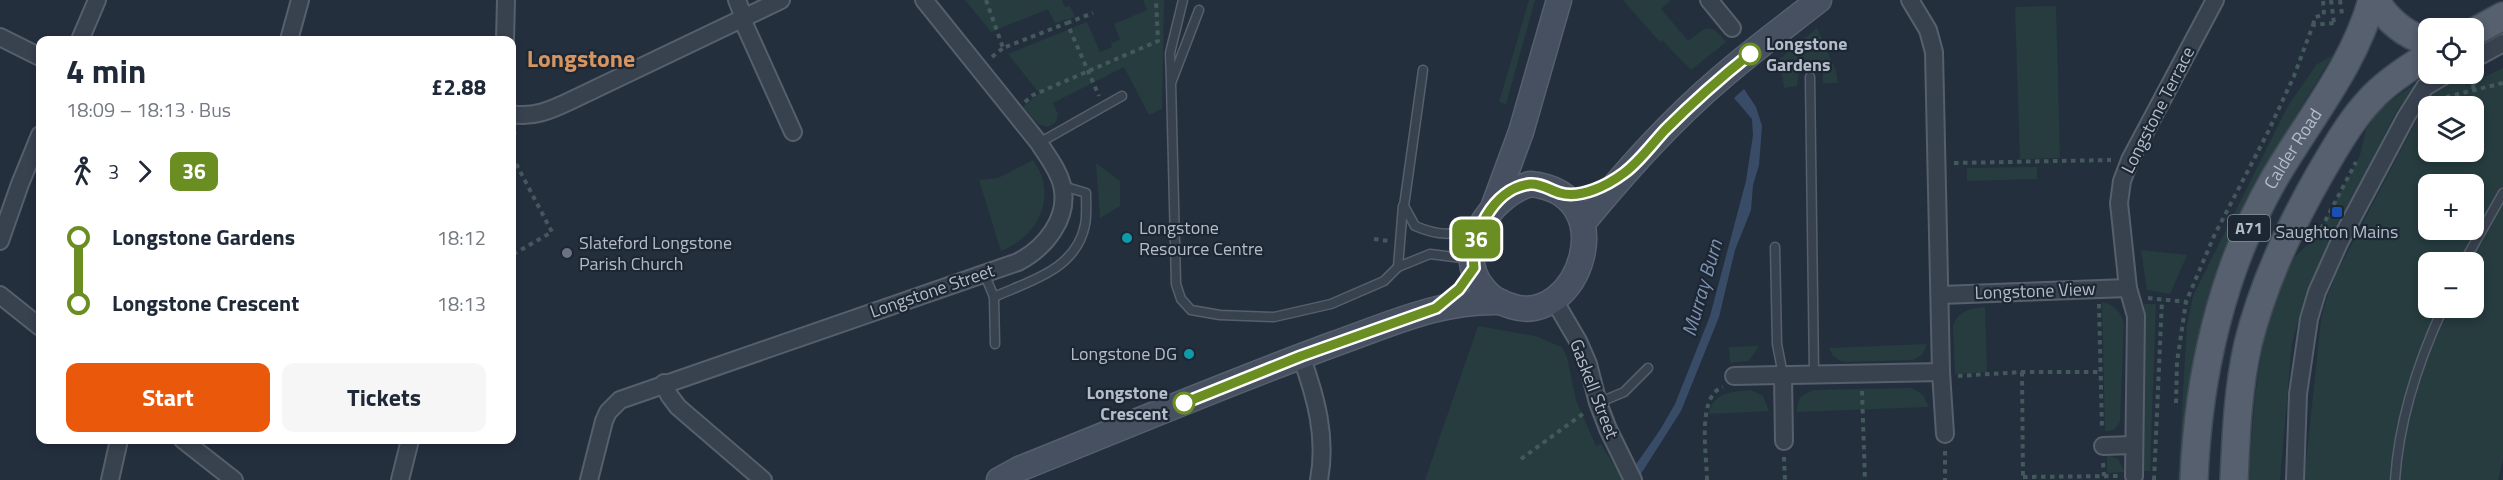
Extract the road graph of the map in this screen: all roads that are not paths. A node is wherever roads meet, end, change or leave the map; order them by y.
1 (97, 0) edge
2 (300, 0) edge
3 (506, 0) edge
4 (736, 0) edge
5 (781, 0) edge
6 (924, 0) edge
7 (1183, 0) edge
8 (1559, 0) edge
9 (1709, 0) edge
10 (1819, 0) edge
11 (1910, 0) edge
12 (2215, 0) edge
13 (2374, 0) edge
14 (1199, 9) dead end
15 (2503, 16) edge
16 (743, 18) junction
17 (2484, 26) edge
18 (1732, 28) dead end
19 (82, 36) edge
20 (290, 36) edge
21 (505, 36) edge
22 (0, 37) edge
23 (2418, 39) edge
24 (2503, 43) edge
25 (2484, 53) edge
26 (36, 55) edge
27 (2418, 63) edge
28 (1423, 70) dead end
29 (1810, 78) dead end
30 (1171, 83) junction
31 (2430, 84) edge
32 (1122, 96) dead end
33 (516, 115) edge
34 (793, 132) dead end
35 (1521, 132) junction
36 (1038, 143) junction
37 (36, 146) edge
38 (1625, 173) junction
39 (1530, 184) junction
40 (1063, 186) junction
41 (2503, 193) edge
42 (1561, 194) junction
43 (1404, 206) junction
44 (1487, 216) junction
45 (1583, 223) junction
46 (0, 241) edge
47 (1775, 247) dead end
48 (2470, 252) edge
49 (1474, 264) junction
50 (1398, 267) junction
51 (984, 273) junction
52 (2130, 292) junction
53 (1941, 294) junction
54 (0, 295) edge
55 (994, 297) junction
56 (1554, 300) junction
57 (1501, 302) junction
58 (1436, 308) junction
59 (2438, 318) edge
60 (36, 324) edge
61 (995, 344) dead end
62 (1301, 356) junction
63 (1648, 368) dead end
64 (1941, 372) junction
65 (1814, 374) junction
66 (1734, 375) road end
67 (1782, 375) junction
68 (664, 383) junction
69 (1598, 403) junction
70 (1945, 434) road end
71 (1784, 441) dead end
72 (118, 444) edge
73 (188, 444) edge
74 (409, 444) edge
75 (2134, 445) junction
76 (2103, 446) road end
77 (1014, 476) edge
78 (2134, 476) road end
79 (110, 480) edge
80 (234, 480) edge
81 (400, 480) edge
82 (589, 480) edge
83 (763, 480) edge
84 (1319, 480) edge
85 (1633, 480) edge
86 (2194, 480) edge
87 (2234, 480) edge
88 (2295, 480) edge
89 (2395, 480) edge

1 - 19 street
2 - 20 street
3 - 21 street
4 - 16 street
5 - 16 street
6 - 36 street
7 - 30 lane
8 - 35 street
9 - 18 street
10 - 38 street
11 - 53 street
12 - 52 street, Longstone Terrace
13 - 23 main road, A71
13 - 86 main road, Calder Road / A71
14 - 30 lane
15 - 17 main road
16 - 33 street
16 - 34 street
22 - 26 street
24 - 25 street
27 - 87 main road, Calder Road / A71
28 - 43 lane
29 - 65 lane
30 - 50 lane
31 - 88 street
32 - 36 lane
35 - 39 street
35 - 44 street
36 - 40 street
37 - 46 street
38 - 42 street
38 - 45 street
39 - 42 street
39 - 44 street
40 - 51 street, Longstone Street
40 - 55 lane
41 - 48 lane
42 - 45 street
43 - 44 lane
43 - 50 lane
44 - 49 street
45 - 56 street
47 - 67 lane
49 - 50 lane
49 - 57 street
49 - 58 street
51 - 55 lane
51 - 68 street, Longstone Street
52 - 53 street, Longstone View
52 - 75 street, Longstone Terrace
53 - 64 street
54 - 60 street
55 - 61 lane
56 - 57 street
56 - 69 street, Gaskell Street
57 - 58 street
58 - 62 street
59 - 89 lane
62 - 77 street
62 - 84 street
63 - 69 lane
64 - 65 street
64 - 70 street
65 - 67 street
66 - 67 street
67 - 71 street
68 - 82 street, Longstone Street
68 - 83 street
69 - 85 street, Gaskell Street
72 - 79 street
73 - 80 street
74 - 81 street
75 - 76 street
75 - 78 street, Longstone Terrace

